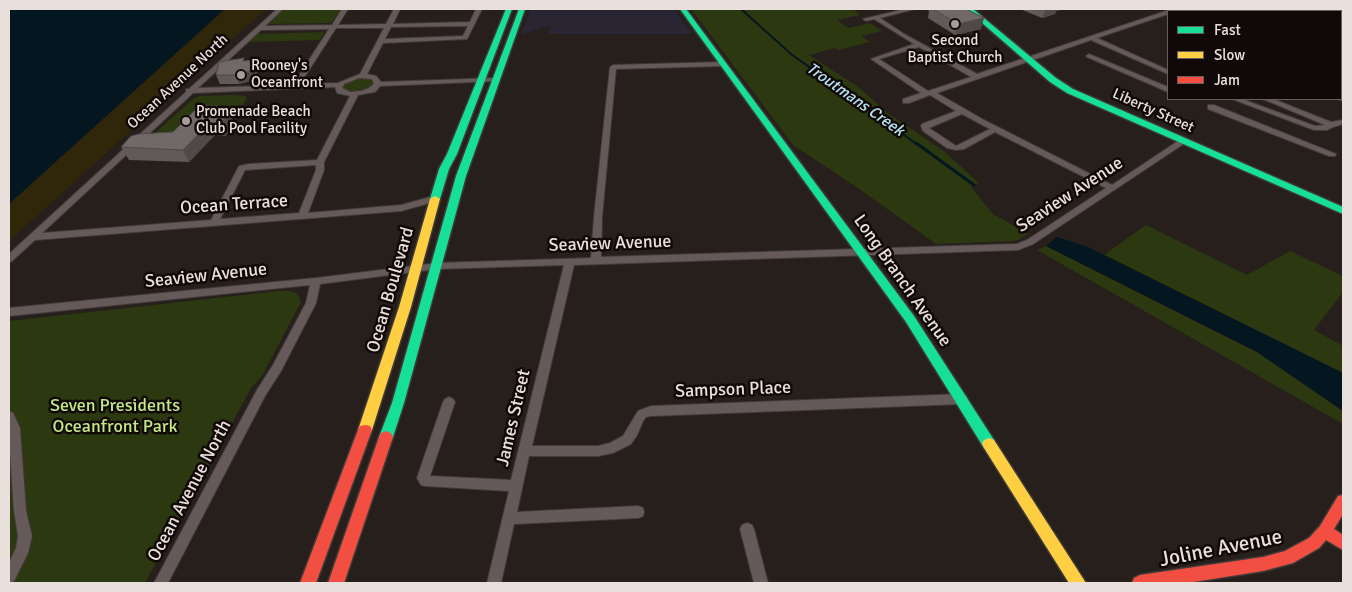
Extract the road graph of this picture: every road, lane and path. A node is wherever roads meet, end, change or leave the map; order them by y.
1 (280, 9) edge
2 (345, 9) edge
3 (397, 9) edge
4 (479, 9) edge
5 (510, 9) edge
6 (522, 9) edge
7 (683, 9) edge
8 (912, 9) edge
9 (969, 9) edge
10 (1167, 13) edge
11 (875, 17) junction
12 (866, 19) dead end
13 (472, 24) junction
14 (388, 26) junction
15 (334, 27) junction
16 (258, 28) junction
17 (1092, 38) junction
18 (380, 42) junction
19 (918, 45) junction
20 (1089, 56) dead end
21 (1029, 59) junction
22 (1140, 60) junction
23 (722, 64) junction
24 (1119, 70) junction
25 (1167, 72) edge
26 (363, 75) junction
27 (977, 77) junction
28 (481, 80) junction
29 (496, 80) junction
30 (378, 84) junction
31 (339, 85) junction
32 (295, 86) junction
33 (1167, 90) edge
34 (190, 91) junction
35 (355, 94) junction
36 (930, 94) junction
37 (1239, 100) edge
38 (1270, 100) edge
39 (906, 101) dead end
40 (1211, 107) dead end
41 (962, 111) junction
42 (1290, 119) junction
43 (1343, 122) edge
44 (1330, 125) junction
45 (996, 129) junction
46 (1273, 131) junction
47 (1184, 141) junction
48 (1332, 154) dead end
49 (320, 162) junction
50 (1112, 188) junction
51 (434, 199) junction
52 (1343, 211) edge
53 (302, 217) junction
54 (214, 223) junction
55 (34, 237) junction
56 (862, 252) junction
57 (9, 259) edge
58 (596, 260) junction
59 (570, 261) junction
60 (437, 266) junction
61 (416, 268) junction
62 (316, 281) junction
63 (9, 312) edge
64 (962, 399) junction
65 (449, 402) dead end
66 (9, 416) edge
67 (524, 452) junction
68 (515, 486) junction
69 (1343, 501) edge
70 (638, 512) dead end
71 (509, 518) junction
72 (748, 528) dead end
73 (1325, 531) junction
74 (1343, 543) edge
75 (9, 576) edge
76 (161, 583) edge
77 (308, 583) edge
78 (336, 583) edge
79 (494, 583) edge
80 (760, 583) edge
81 (1078, 583) edge
82 (1140, 583) edge

1 - 16 street, Ocean Avenue North
2 - 15 street
3 - 14 street
4 - 13 street
5 - 28 main road, Ocean Boulevard
6 - 29 main road, Ocean Boulevard
7 - 23 main road, Long Branch Avenue
8 - 11 street
9 - 21 main road, Liberty Street
10 - 17 street
11 - 12 street
11 - 19 street
13 - 14 street
13 - 18 street
14 - 15 street
14 - 18 street
15 - 16 street
15 - 32 street
16 - 34 street, Ocean Avenue North
17 - 21 street
17 - 22 street
18 - 26 street
19 - 27 street
19 - 36 street
20 - 24 street
21 - 27 street
21 - 47 main road, Liberty Street
22 - 24 street
22 - 25 street
23 - 56 main road, Long Branch Avenue
23 - 58 street
24 - 33 street
26 - 30 street
26 - 31 street
27 - 36 street
28 - 29 street
28 - 30 street
28 - 51 main road, Ocean Boulevard
29 - 60 main road, Ocean Boulevard
30 - 35 street
31 - 32 street
31 - 35 street
32 - 34 street
34 - 55 street, Ocean Avenue North
35 - 49 street
36 - 39 street
36 - 41 street
37 - 42 street
38 - 44 street
40 - 46 street
41 - 45 street
41 - 45 street
42 - 44 street
42 - 46 street
43 - 44 street
45 - 50 street
46 - 48 street
47 - 50 street, Seaview Avenue
47 - 52 main road, Liberty Street
49 - 53 street
49 - 54 street
50 - 56 street, Seaview Avenue
51 - 53 street, Ocean Terrace
51 - 61 main road, Ocean Boulevard
53 - 54 street, Ocean Terrace
54 - 55 street, Ocean Terrace
55 - 57 street, Ocean Avenue North
56 - 58 street, Seaview Avenue
56 - 64 main road, Long Branch Avenue
58 - 59 street, Seaview Avenue
59 - 60 street, Seaview Avenue
59 - 67 street, James Street
60 - 61 street, Seaview Avenue
60 - 78 main road, Ocean Boulevard
61 - 62 street, Seaview Avenue
61 - 77 main road, Ocean Boulevard
62 - 63 street, Seaview Avenue
62 - 76 street, Ocean Avenue North
64 - 67 street, Sampson Place
64 - 81 main road, Long Branch Avenue
65 - 68 street
66 - 75 street
67 - 68 street, James Street
68 - 71 street, James Street
69 - 73 main road, Joline Avenue
70 - 71 street
71 - 79 street, James Street
72 - 80 street
73 - 74 main road
73 - 82 main road, Joline Avenue

